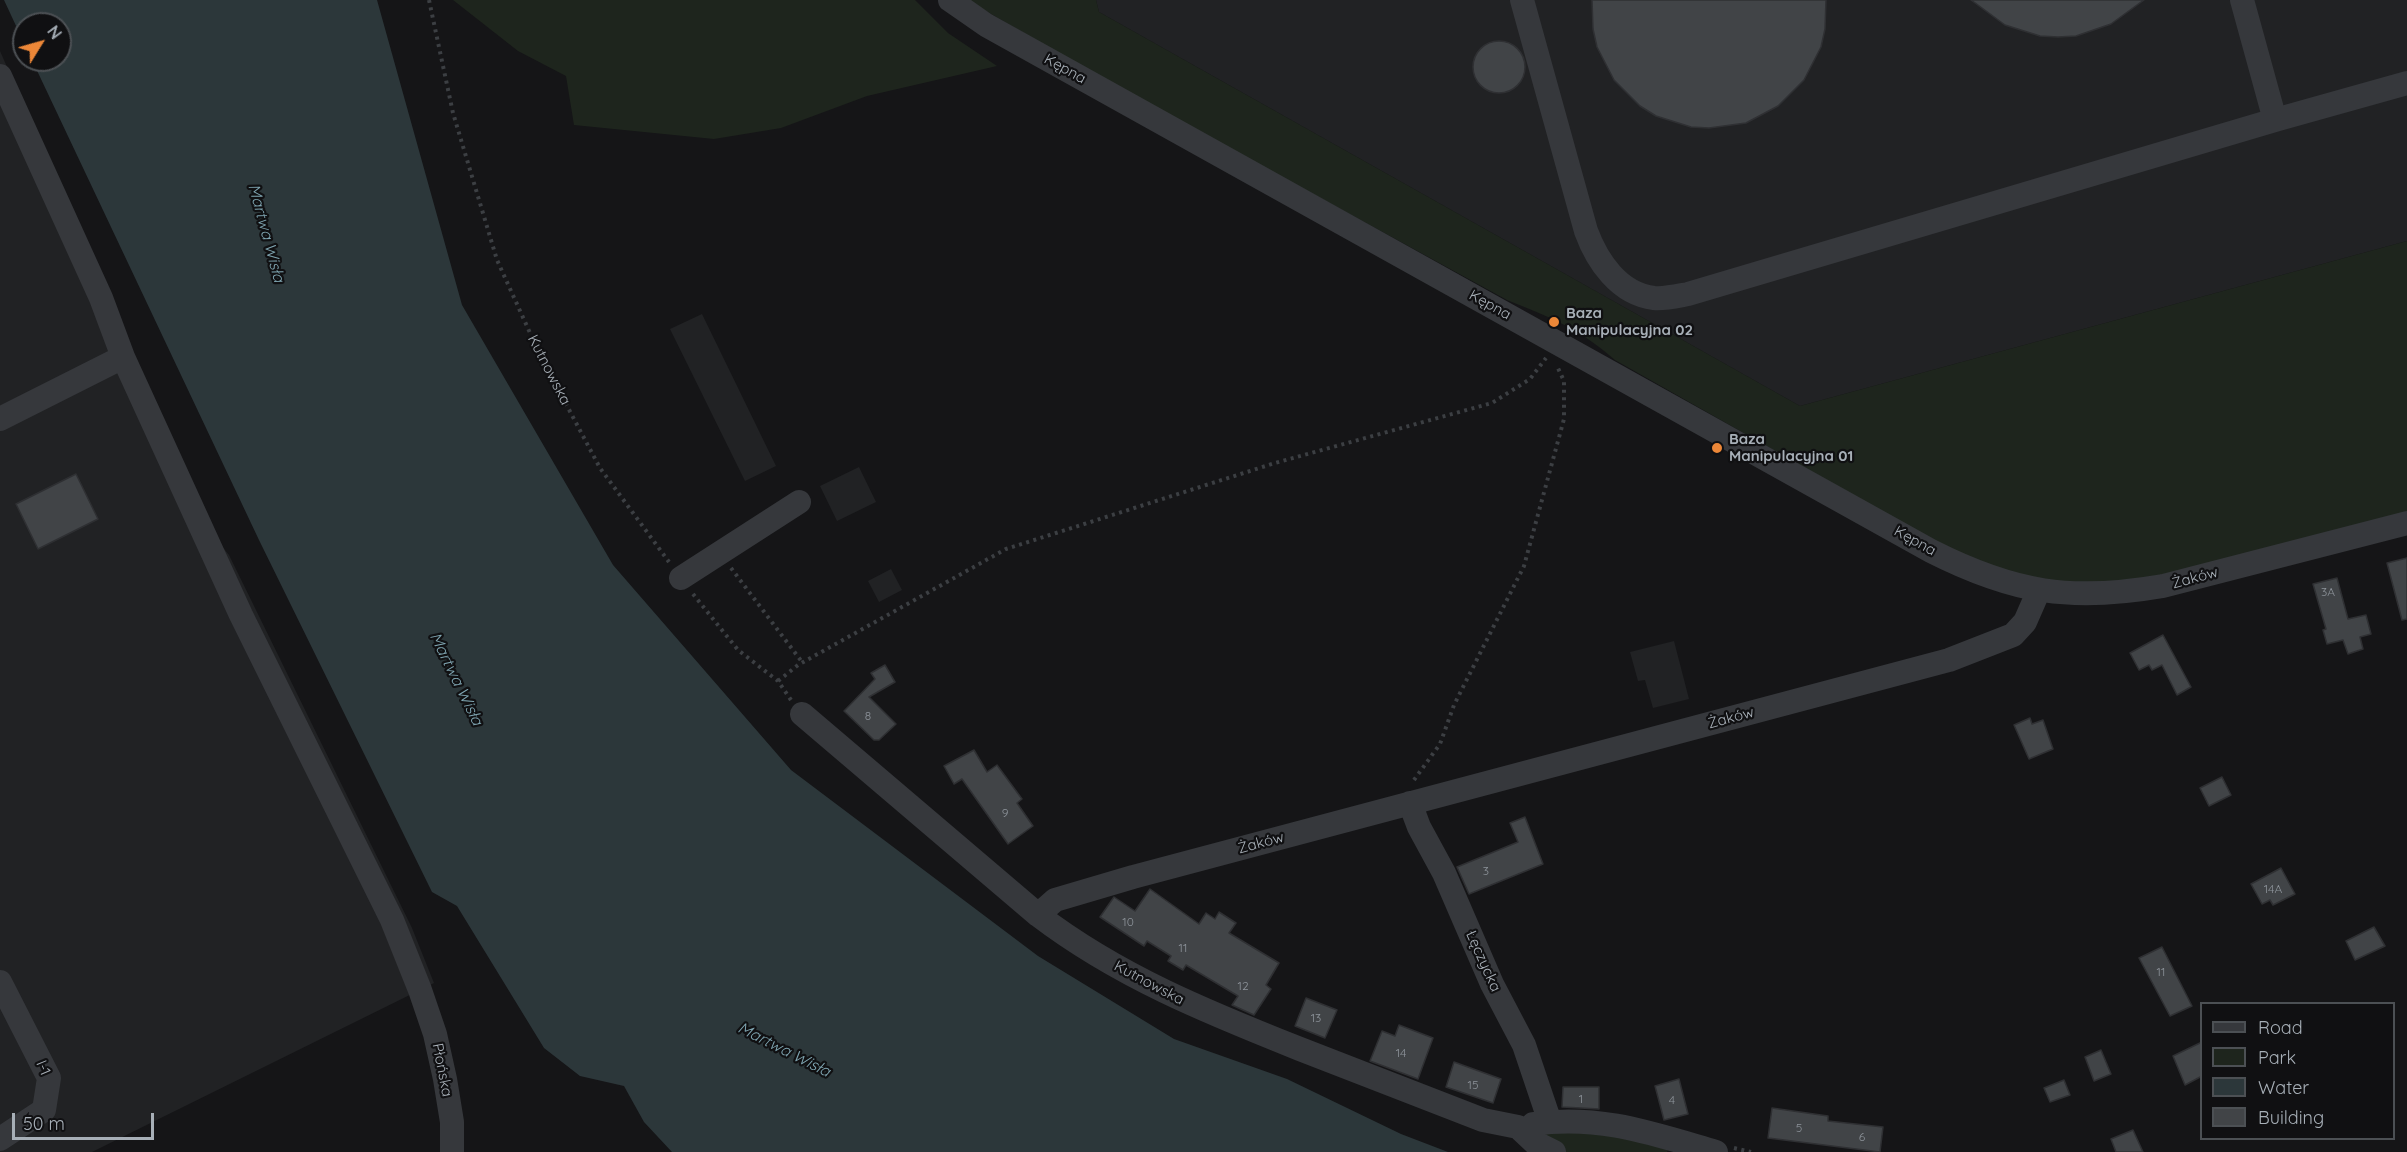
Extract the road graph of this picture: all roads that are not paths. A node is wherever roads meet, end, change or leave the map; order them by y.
1 (951, 0) edge
2 (1522, 0) edge
3 (2242, 0) edge
4 (0, 76) edge
5 (2407, 83) edge
6 (2275, 120) junction
7 (123, 357) junction
8 (0, 419) edge
9 (799, 502) dead end
10 (2407, 523) edge
11 (681, 578) road end
12 (2039, 590) junction
13 (801, 714) dead end
14 (1410, 803) junction
15 (1038, 915) junction
16 (0, 982) edge
17 (1550, 1122) junction
18 (1518, 1127) junction
19 (0, 1139) edge
20 (1720, 1149) edge
21 (452, 1152) edge
22 (1554, 1152) edge

1 - 12 street, Kępna
2 - 6 street
3 - 6 street
4 - 7 street, Płońska
5 - 6 street
7 - 8 street
7 - 21 street, Płońska
9 - 11 street
10 - 12 street, Żaków
12 - 14 street, Żaków
13 - 15 street, Kutnowska
14 - 15 street, Żaków
14 - 17 street, Łęczycka
15 - 18 street, Kutnowska
16 - 19 street, I-1
17 - 18 street
17 - 20 street
18 - 22 street, Kutnowska

